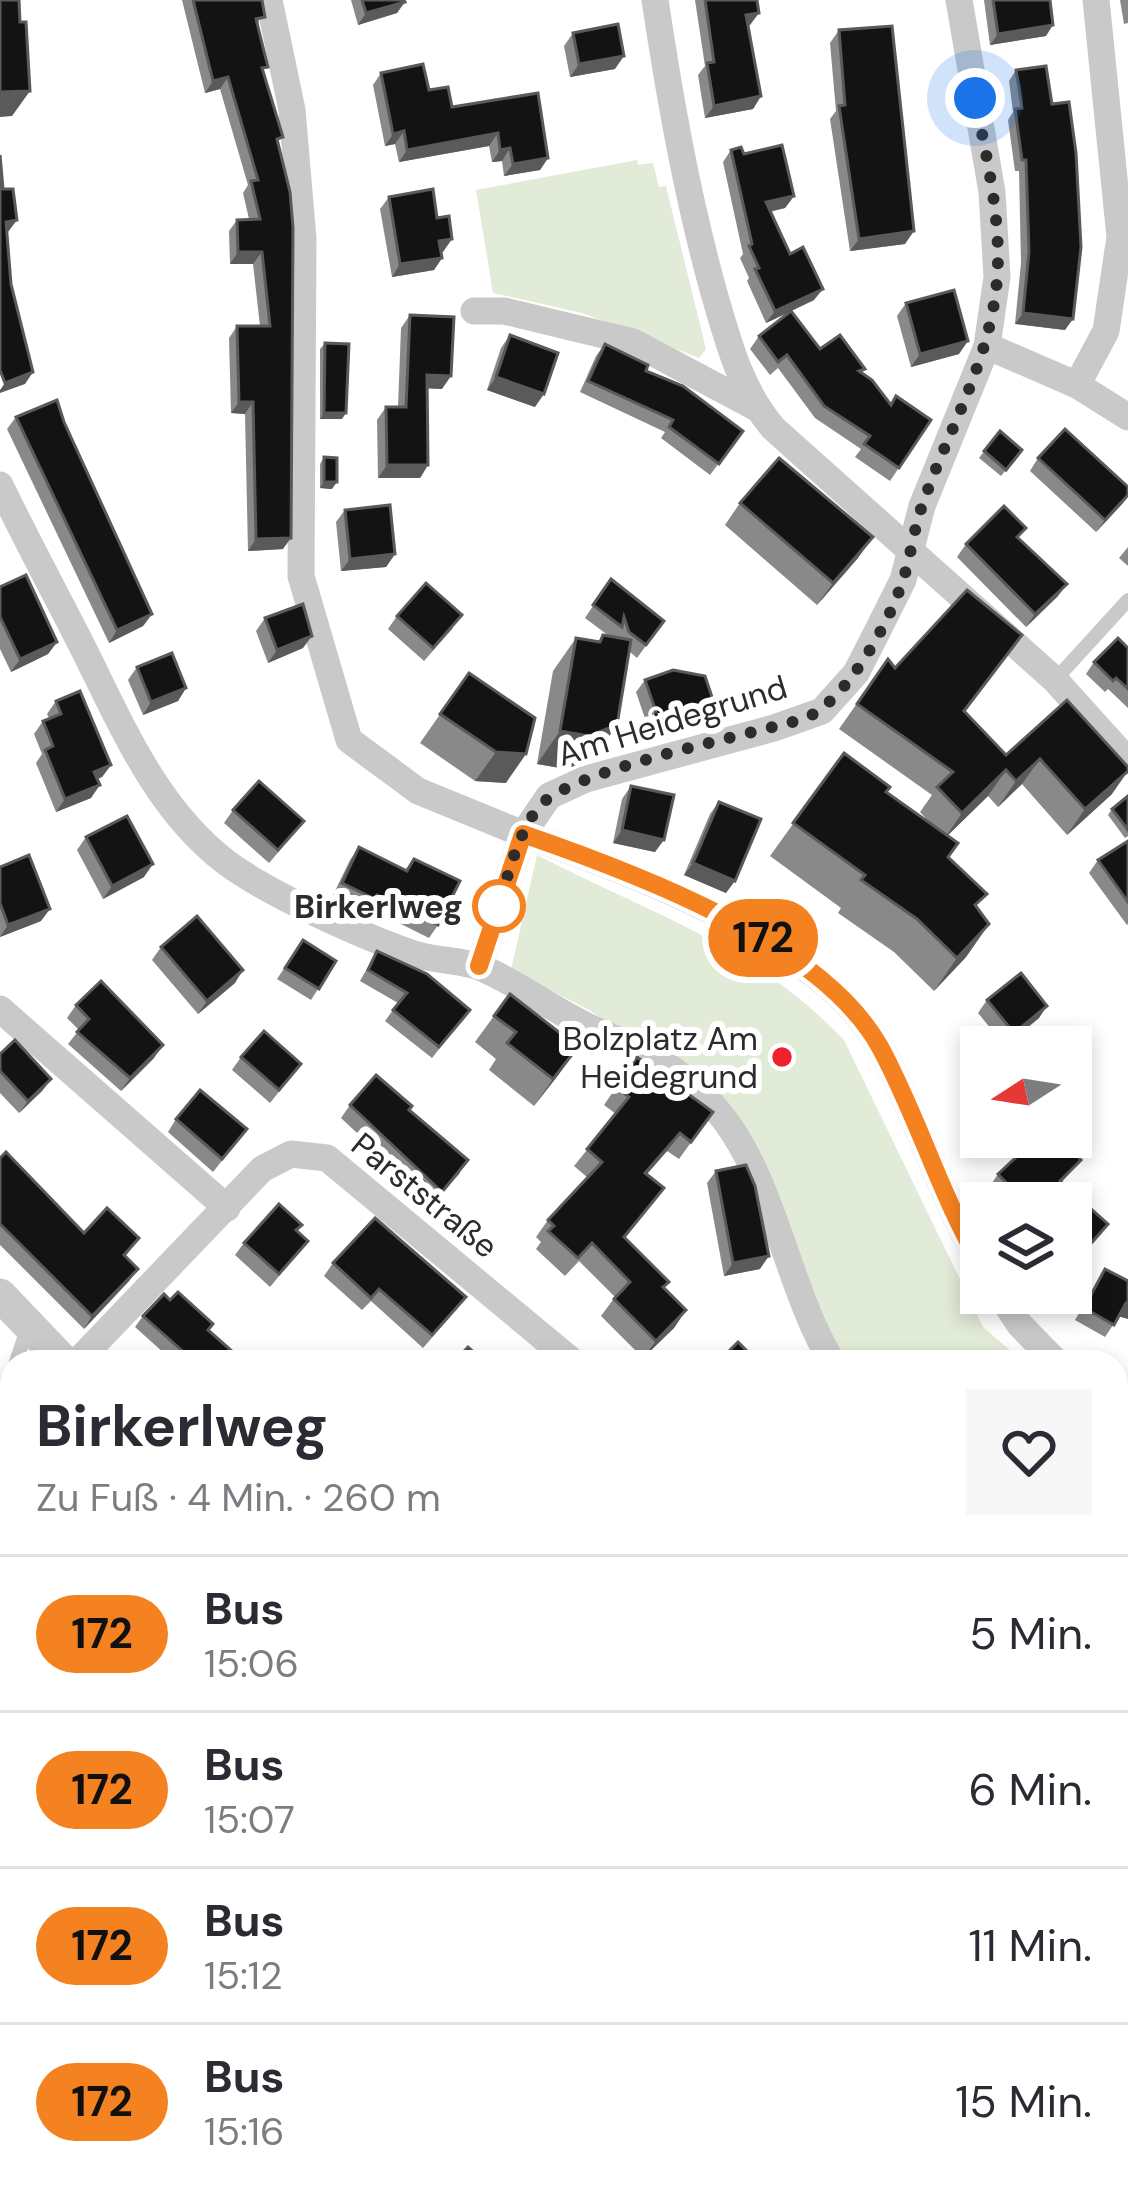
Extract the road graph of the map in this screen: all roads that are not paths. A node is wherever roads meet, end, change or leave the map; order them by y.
1 (269, 0) edge
2 (655, 0) edge
3 (959, 0) edge
4 (1096, 0) edge
5 (475, 311) dead end
6 (987, 346) junction
7 (1077, 385) junction
8 (755, 407) junction
9 (1128, 417) edge
10 (0, 485) edge
11 (909, 553) junction
12 (1128, 600) edge
13 (1055, 680) junction
14 (1128, 761) edge
15 (523, 834) junction
16 (479, 966) junction
17 (0, 1009) edge
18 (227, 1208) junction
19 (960, 1219) edge
20 (0, 1295) edge
21 (1013, 1314) edge
22 (28, 1324) junction
23 (20, 1350) edge
24 (53, 1350) edge
25 (89, 1350) edge
26 (558, 1350) edge
27 (826, 1350) edge
28 (1044, 1350) edge

1 - 15 street
2 - 8 street
3 - 6 street, Am Heidegrund
4 - 7 street
5 - 8 street
6 - 7 street
6 - 11 street, Am Heidegrund
7 - 9 street
8 - 11 street
10 - 16 street
11 - 13 street
11 - 15 street, Am Heidegrund
12 - 13 lane
13 - 14 street
15 - 16 street, Am Heidegrund
15 - 19 street
16 - 27 street
17 - 18 street
18 - 25 street, Parststraße
18 - 26 street, Parststraße
20 - 22 street
21 - 28 street
22 - 23 lane
22 - 24 street

